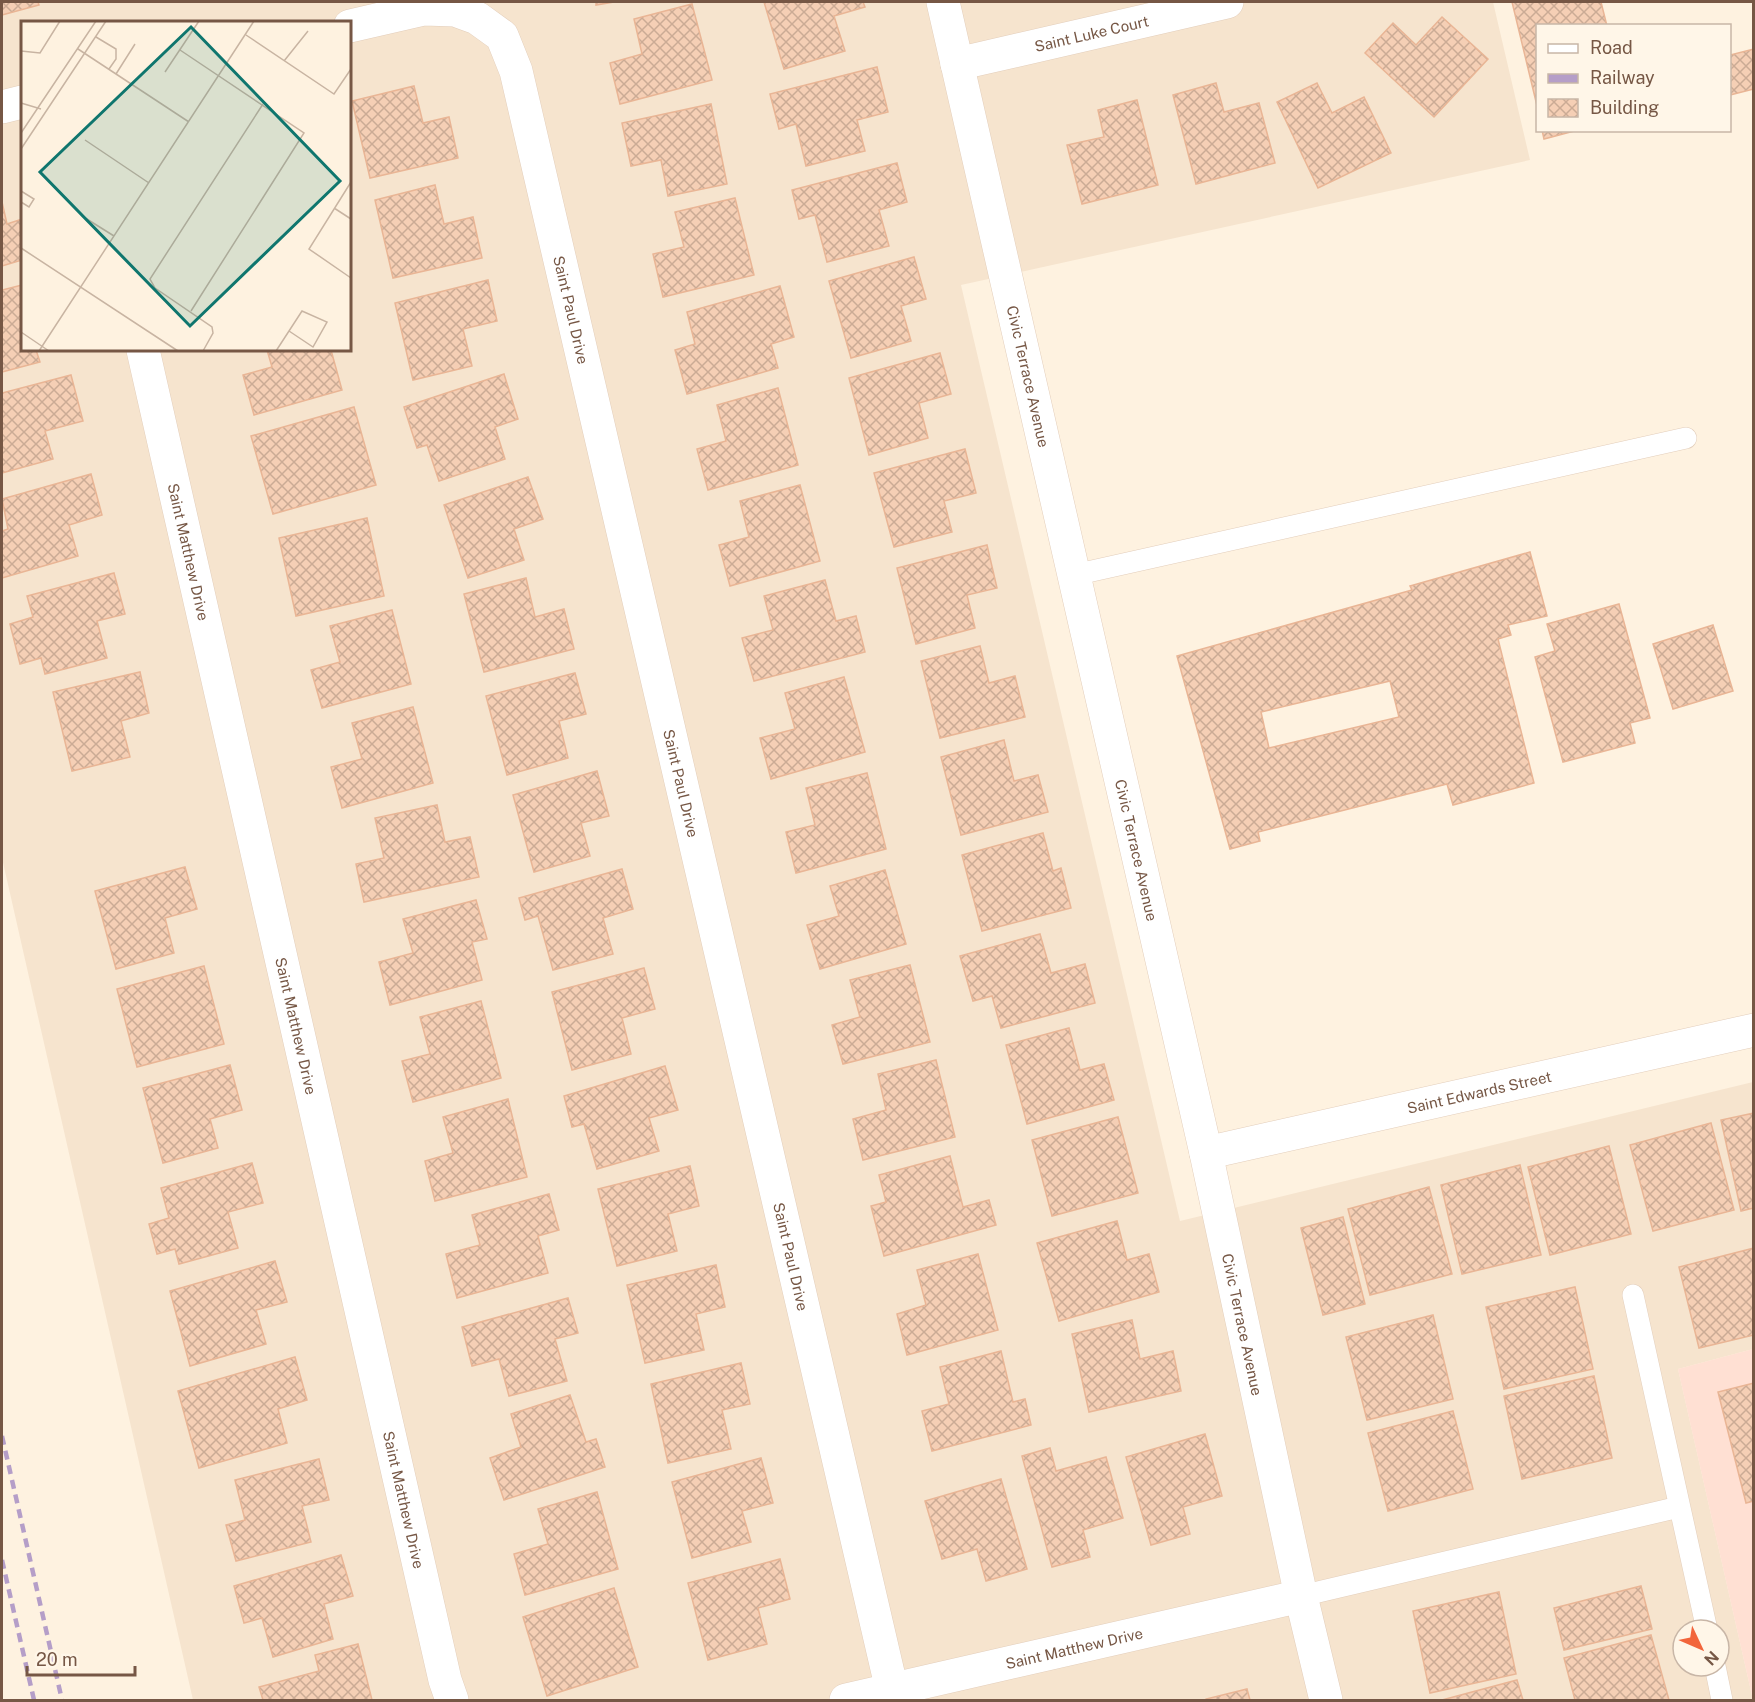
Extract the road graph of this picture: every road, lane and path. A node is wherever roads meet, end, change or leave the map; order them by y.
1 (944, 2) edge
2 (1227, 2) edge
3 (351, 26) edge
4 (957, 64) junction
5 (21, 102) edge
6 (2, 107) edge
7 (143, 351) edge
8 (1686, 438) dead end
9 (1074, 575) junction
10 (1754, 1029) edge
11 (1206, 1153) junction
12 (1633, 1295) dead end
13 (1680, 1507) junction
14 (1301, 1596) junction
15 (1704, 1618) edge
16 (1717, 1678) edge
17 (892, 1690) junction
18 (452, 1701) edge
19 (846, 1701) edge
20 (1326, 1701) edge
21 (1722, 1701) edge

1 - 4 street, Civic Terrace Avenue
2 - 4 street, Saint Luke Court
3 - 17 street, Saint Paul Drive
4 - 9 street, Civic Terrace Avenue
5 - 6 street
7 - 18 street, Saint Matthew Drive
8 - 9 lane
9 - 11 street, Civic Terrace Avenue
10 - 11 street, Saint Edwards Street
11 - 14 street, Civic Terrace Avenue
12 - 13 lane
13 - 14 lane
13 - 15 lane
14 - 17 street, Saint Matthew Drive
14 - 20 street, Civic Terrace Avenue
16 - 21 lane
17 - 19 street, Saint Matthew Drive

